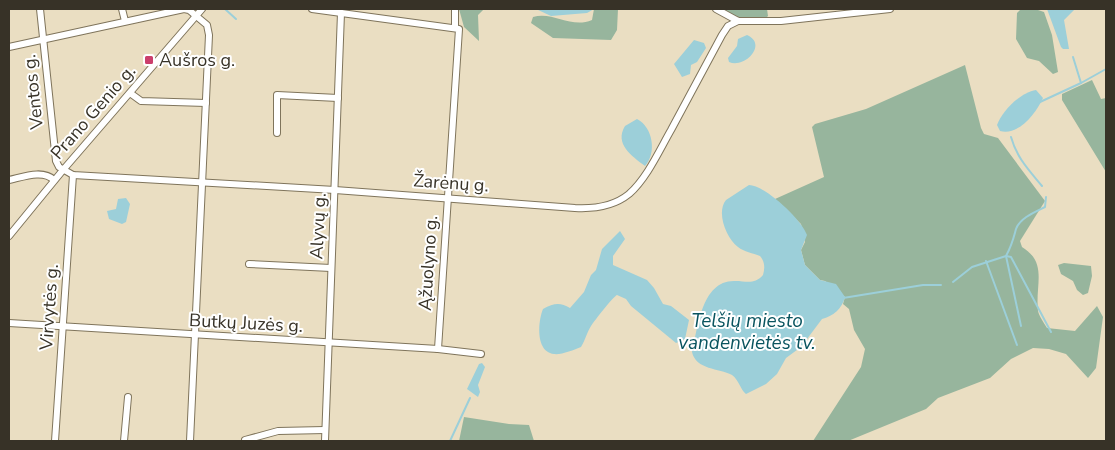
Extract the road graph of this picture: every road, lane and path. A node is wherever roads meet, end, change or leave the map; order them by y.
1 (40, 9) edge
2 (122, 9) edge
3 (202, 9) edge
4 (312, 9) edge
5 (455, 9) edge
6 (716, 9) edge
7 (890, 9) edge
8 (341, 13) junction
9 (196, 15) junction
10 (125, 21) junction
11 (738, 21) junction
12 (457, 28) junction
13 (43, 40) junction
14 (9, 47) edge
15 (130, 93) junction
16 (338, 98) junction
17 (206, 103) junction
18 (277, 133) dead end
19 (63, 170) junction
20 (73, 174) junction
21 (9, 180) edge
22 (54, 180) junction
23 (201, 182) junction
24 (335, 190) junction
25 (448, 198) junction
26 (9, 236) edge
27 (249, 264) dead end
28 (331, 268) junction
29 (9, 323) edge
30 (62, 327) junction
31 (195, 335) junction
32 (328, 343) junction
33 (438, 348) junction
34 (481, 354) dead end
35 (128, 396) dead end
36 (325, 430) junction
37 (245, 440) dead end
38 (55, 441) edge
39 (124, 441) edge
40 (190, 441) edge
41 (325, 441) edge

1 - 13 street, Ventos g.
2 - 10 street
3 - 9 street, Prano Genio g.
4 - 8 street
5 - 12 street, Ąžuolyno g.
6 - 11 street
7 - 11 street
8 - 12 street
8 - 16 street, Alyvų g.
9 - 10 street
9 - 15 street, Prano Genio g.
9 - 17 street
10 - 13 street
11 - 25 street, Žarėnų g.
12 - 25 street, Ąžuolyno g.
13 - 14 street
13 - 19 street, Ventos g.
15 - 17 street
15 - 19 street, Prano Genio g.
16 - 18 street
16 - 24 street, Alyvų g.
17 - 23 street
19 - 20 street, Žarėnų g.
19 - 22 street, Prano Genio g.
20 - 23 street, Žarėnų g.
20 - 30 street, Virvytės g.
21 - 22 street
22 - 26 street, Prano Genio g.
23 - 24 street, Žarėnų g.
23 - 31 street
24 - 25 street, Žarėnų g.
24 - 28 street, Alyvų g.
25 - 33 street, Ąžuolyno g.
27 - 28 street
28 - 32 street, Alyvų g.
29 - 30 street, Butkų Juzės g.
30 - 31 street, Butkų Juzės g.
30 - 38 street, Virvytės g.
31 - 32 street, Butkų Juzės g.
31 - 40 street
32 - 33 street, Butkų Juzės g.
32 - 36 street, Alyvų g.
33 - 34 street, Butkų Juzės g.
35 - 39 street
36 - 37 street
36 - 41 street, Alyvų g.

